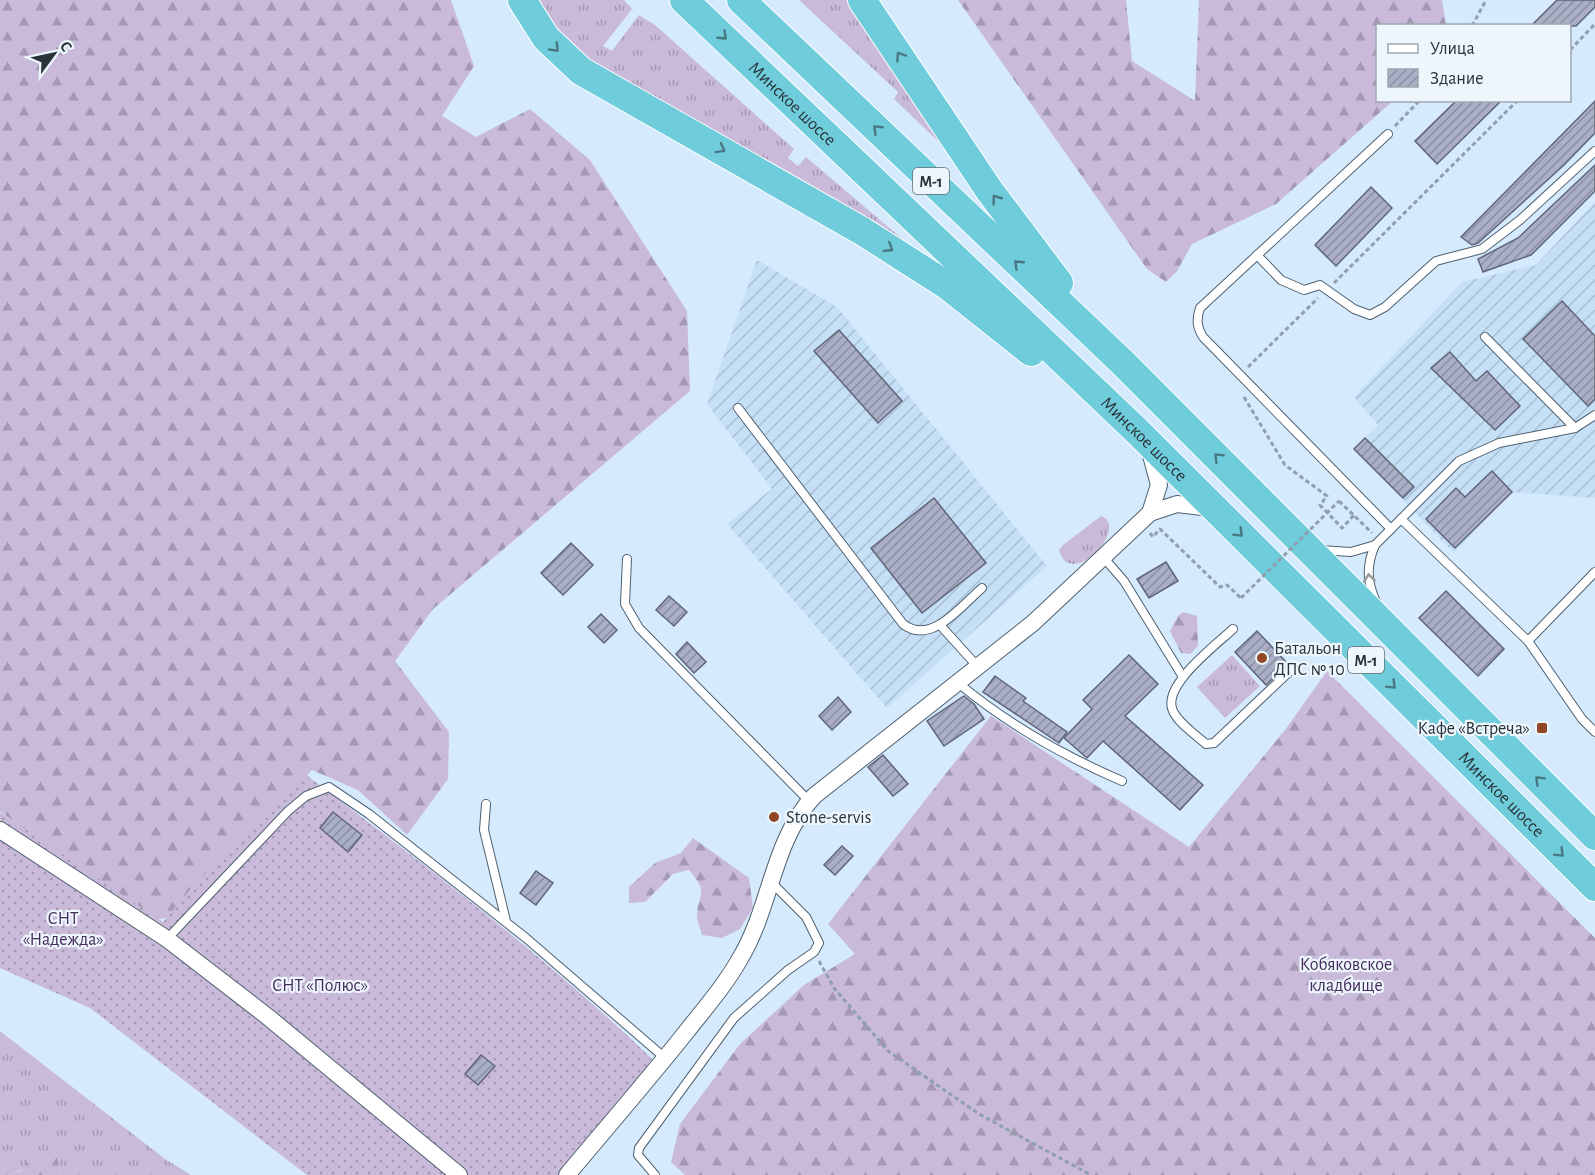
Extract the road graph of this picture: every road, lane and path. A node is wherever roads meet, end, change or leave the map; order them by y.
1 (522, 0) edge
2 (684, 0) edge
3 (741, 0) edge
4 (862, 0) edge
5 (1486, 0) edge
6 (1473, 24) edge
7 (1595, 24) edge
8 (1571, 48) edge
9 (1418, 102) edge
10 (1516, 102) edge
11 (1388, 134) joint
12 (1595, 151) edge
13 (1257, 255) junction
14 (1326, 290) junction
15 (1485, 336) dead end
16 (1122, 362) junction
17 (1245, 370) dead end
18 (1240, 390) dead end
19 (738, 408) dead end
20 (1595, 415) edge
21 (1575, 428) junction
22 (1143, 437) junction
23 (1214, 508) junction
24 (1354, 515) junction
25 (1401, 519) junction
26 (1148, 521) junction
27 (1391, 529) junction
28 (1377, 543) junction
29 (1304, 544) junction
30 (1104, 558) junction
31 (627, 559) dead end
32 (1595, 572) edge
33 (982, 588) dead end
34 (940, 625) junction
35 (1233, 629) dead end
36 (1528, 641) junction
37 (1405, 645) junction
38 (978, 667) junction
39 (1291, 670) dead end
40 (1183, 677) junction
41 (957, 682) junction
42 (1595, 732) edge
43 (1122, 781) dead end
44 (809, 801) junction
45 (486, 804) dead end
46 (0, 830) edge
47 (1595, 836) edge
48 (771, 882) junction
49 (1595, 887) edge
50 (506, 922) junction
51 (167, 939) junction
52 (814, 952) junction
53 (665, 1058) junction
54 (459, 1175) edge
55 (567, 1175) edge
56 (655, 1175) edge
57 (1091, 1175) edge

1 -> 22 highway
2 -> 22 highway, Минское шоссе / М-1
16 -> 3 highway, Минское шоссе / М-1
16 -> 4 highway
5 - 6 path
7 - 8 path
9 - 11 path
10 - 14 path
11 - 13 lane
12 - 14 lane
13 - 14 lane
13 - 27 lane
14 - 17 path
15 - 21 lane
29 -> 16 highway, Минское шоссе / М-1
18 - 24 path
19 - 34 lane
20 - 21 lane
21 - 25 lane
22 - 23 highway, Минское шоссе / М-1
22 - 26 street
23 - 26 street
23 -> 49 highway, Минское шоссе / М-1
24 - 26 path, bridge
24 - 28 path
25 - 27 lane
25 - 36 lane
26 - 30 street
27 - 28 lane
28 - 29 lane
37 -> 28 lane
29 - 37 highway, Минское шоссе / М-1
30 - 38 street
30 - 40 lane
31 - 44 lane
32 - 36 lane
33 - 34 lane
34 - 38 lane
35 - 40 lane
36 - 42 lane
47 -> 37 highway, Минское шоссе / М-1
38 - 41 street
39 - 40 lane
41 - 43 lane
41 - 44 street
44 - 48 street
45 - 50 lane
46 - 51 street
48 - 52 lane
48 - 53 street
50 - 51 lane
50 - 53 lane
51 - 54 street
52 - 56 lane
52 - 57 path
53 - 55 street

